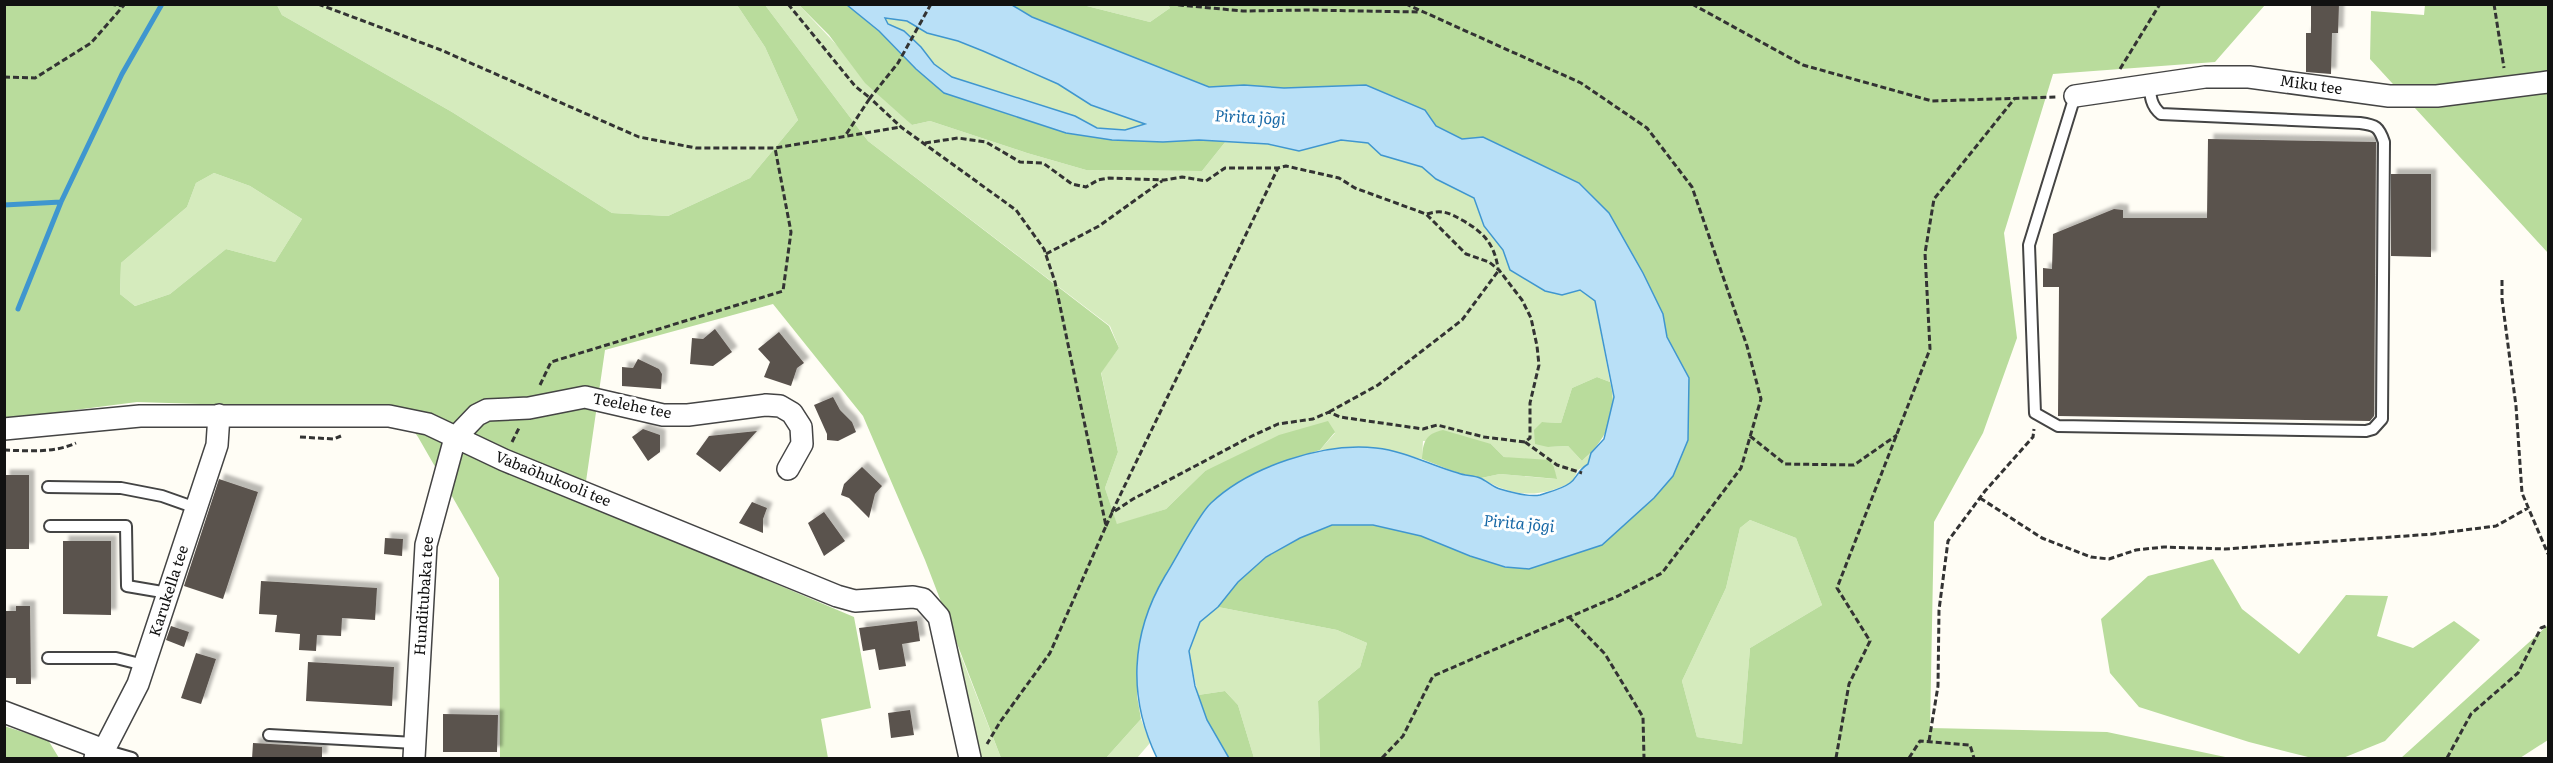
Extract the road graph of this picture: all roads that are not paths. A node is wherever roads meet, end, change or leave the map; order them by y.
1 (2548, 82) edge
2 (2150, 84) junction
3 (2075, 96) joint
4 (219, 415) junction
5 (4, 429) edge
6 (455, 438) junction
7 (788, 468) dead end
8 (48, 487) dead end
9 (196, 508) junction
10 (50, 526) dead end
11 (168, 593) junction
12 (48, 658) dead end
13 (144, 665) junction
14 (4, 712) edge
15 (268, 735) dead end
16 (414, 751) edge
17 (100, 754) edge
18 (977, 754) edge
19 (132, 759) edge

1 - 2 street, Miku tee
2 - 3 street, Miku tee
2 - 3 lane
4 - 5 street, Vabaõhukooli tee
4 - 6 street, Vabaõhukooli tee
4 - 9 street, Karukella tee
6 - 7 street, Teelehe tee
6 - 16 street, Hunditubaka tee
6 - 18 street, Vabaõhukooli tee
8 - 9 lane
9 - 11 street, Karukella tee
10 - 11 lane
11 - 13 street, Karukella tee
12 - 13 lane
13 - 17 street, Karukella tee
14 - 17 street
15 - 16 lane
17 - 19 lane

